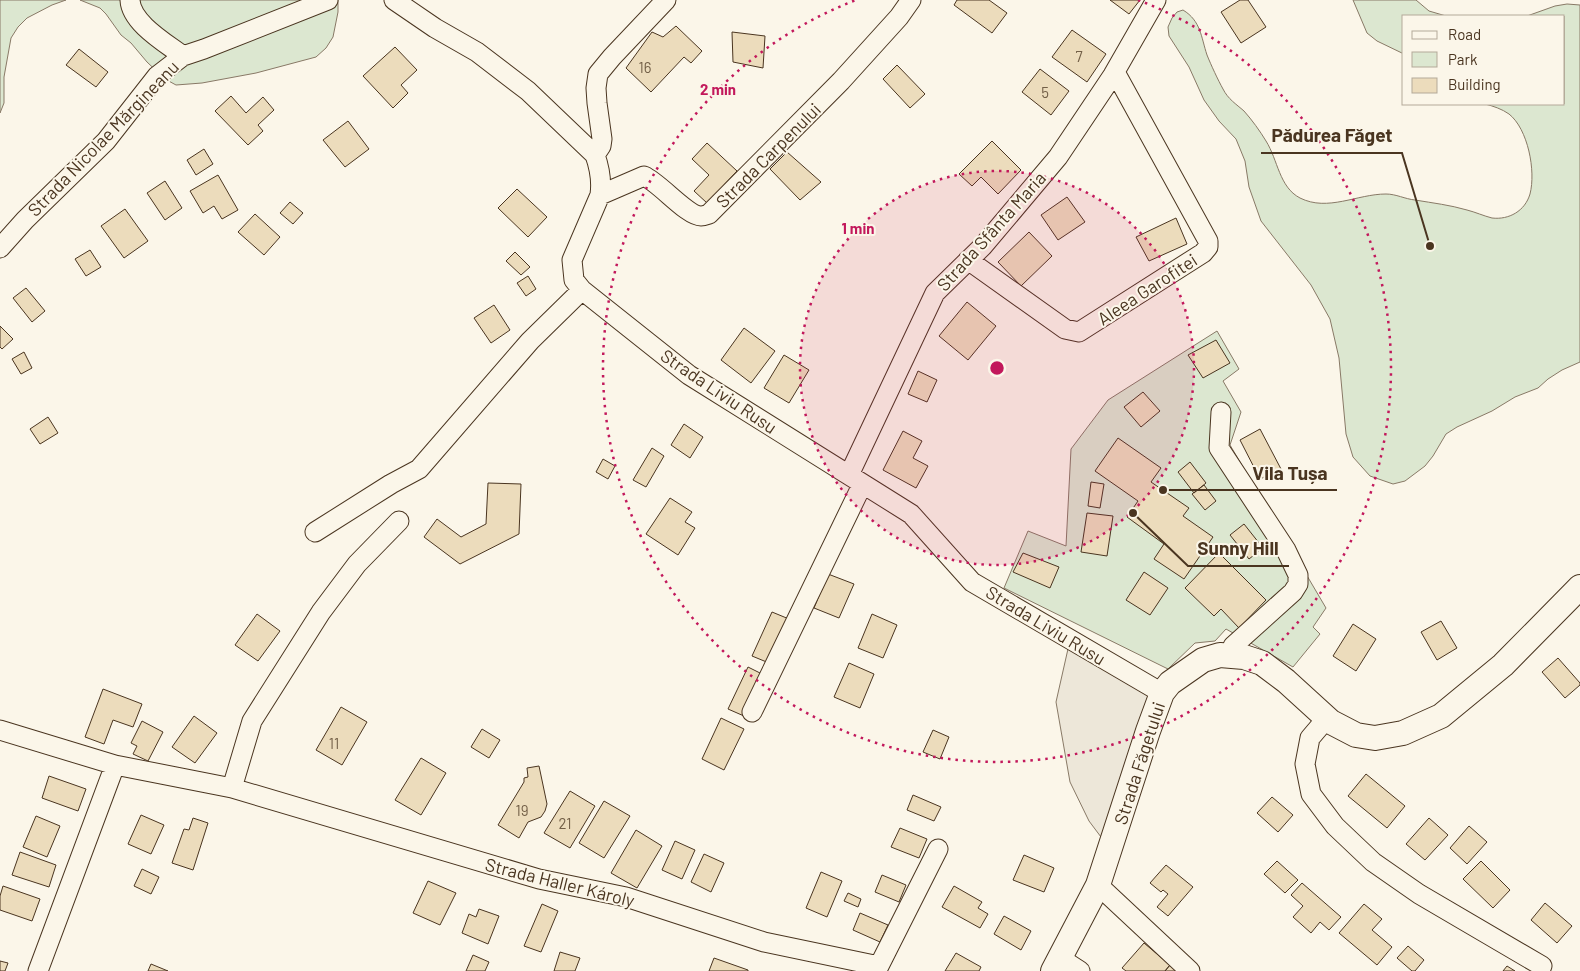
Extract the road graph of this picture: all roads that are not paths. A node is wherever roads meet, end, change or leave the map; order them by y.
1 (130, 0) edge
2 (328, 0) edge
3 (394, 0) edge
4 (666, 0) edge
5 (911, 0) edge
6 (1156, 0) edge
7 (183, 56) junction
8 (1114, 72) junction
9 (595, 155) junction
10 (600, 195) junction
11 (0, 248) edge
12 (968, 260) junction
13 (582, 290) junction
14 (1221, 412) dead end
15 (855, 480) junction
16 (399, 521) dead end
17 (314, 532) dead end
18 (1580, 587) edge
19 (1230, 656) junction
20 (1162, 694) junction
21 (752, 712) dead end
22 (1327, 718) junction
23 (0, 730) edge
24 (115, 765) junction
25 (232, 788) junction
26 (938, 849) dead end
27 (1098, 885) junction
28 (1056, 965) edge
29 (1542, 966) dead end
30 (38, 971) edge
31 (1080, 971) edge
32 (1190, 971) edge

1 - 7 street
2 - 7 street, Strada Nicolae Mărgineanu
3 - 9 street
4 - 9 street
5 - 10 street, Strada Carpenului
6 - 8 street, Strada Sfânta Maria
7 - 11 street, Strada Nicolae Mărgineanu
8 - 12 street, Strada Sfânta Maria
8 - 12 street, Aleea Garofitei
9 - 10 street, Strada Liviu Rusu
10 - 13 street, Strada Liviu Rusu
12 - 15 street, Strada Sfânta Maria
13 - 15 street, Strada Liviu Rusu
13 - 17 street
14 - 19 street
15 - 20 street, Strada Liviu Rusu
15 - 21 street, Strada Sfânta Maria
16 - 25 street
18 - 22 main road, Strada Făgetului
19 - 20 main road, Strada Făgetului
19 - 22 main road, Strada Făgetului
20 - 27 main road, Strada Făgetului
22 - 29 street
23 - 24 street
24 - 25 street, Strada Haller Károly
24 - 30 street
25 - 26 street, Strada Haller Károly
27 - 28 main road, Strada Făgetului
27 - 32 street
28 - 31 street

